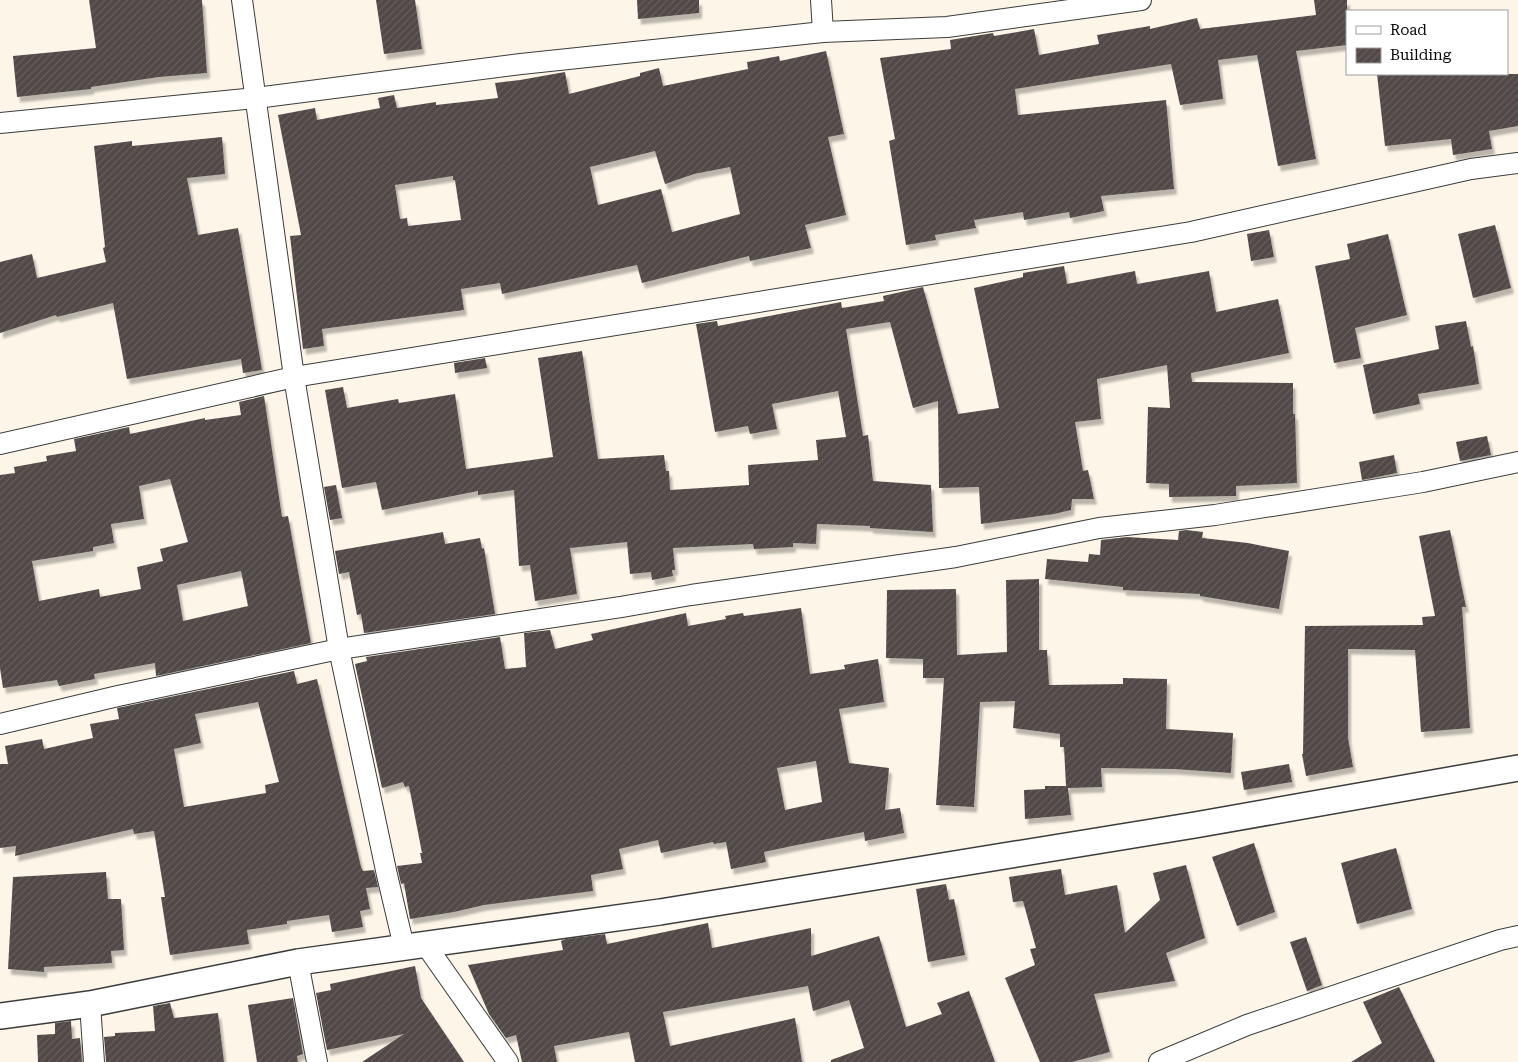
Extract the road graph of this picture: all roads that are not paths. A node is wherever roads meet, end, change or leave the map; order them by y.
1 (242, 0) edge
2 (821, 0) edge
3 (1141, 0) edge
4 (823, 32) junction
5 (256, 98) junction
6 (0, 123) edge
7 (1518, 163) edge
8 (294, 377) junction
9 (0, 444) edge
10 (1518, 462) edge
11 (339, 649) junction
12 (0, 724) edge
13 (1518, 768) edge
14 (1518, 936) edge
15 (414, 945) junction
16 (298, 962) junction
17 (90, 1004) junction
18 (0, 1016) edge
19 (94, 1062) edge
20 (317, 1062) edge
21 (508, 1062) edge
22 (1159, 1062) edge

1 - 5 street
2 - 4 street
3 - 4 street
4 - 5 street
5 - 6 street
5 - 8 street
7 - 8 street
8 - 9 street
8 - 11 street
10 - 11 street
11 - 12 street
11 - 15 street
13 - 15 street
14 - 22 street
15 - 16 street
15 - 21 street
16 - 17 street
16 - 20 street
17 - 18 street
17 - 19 street

